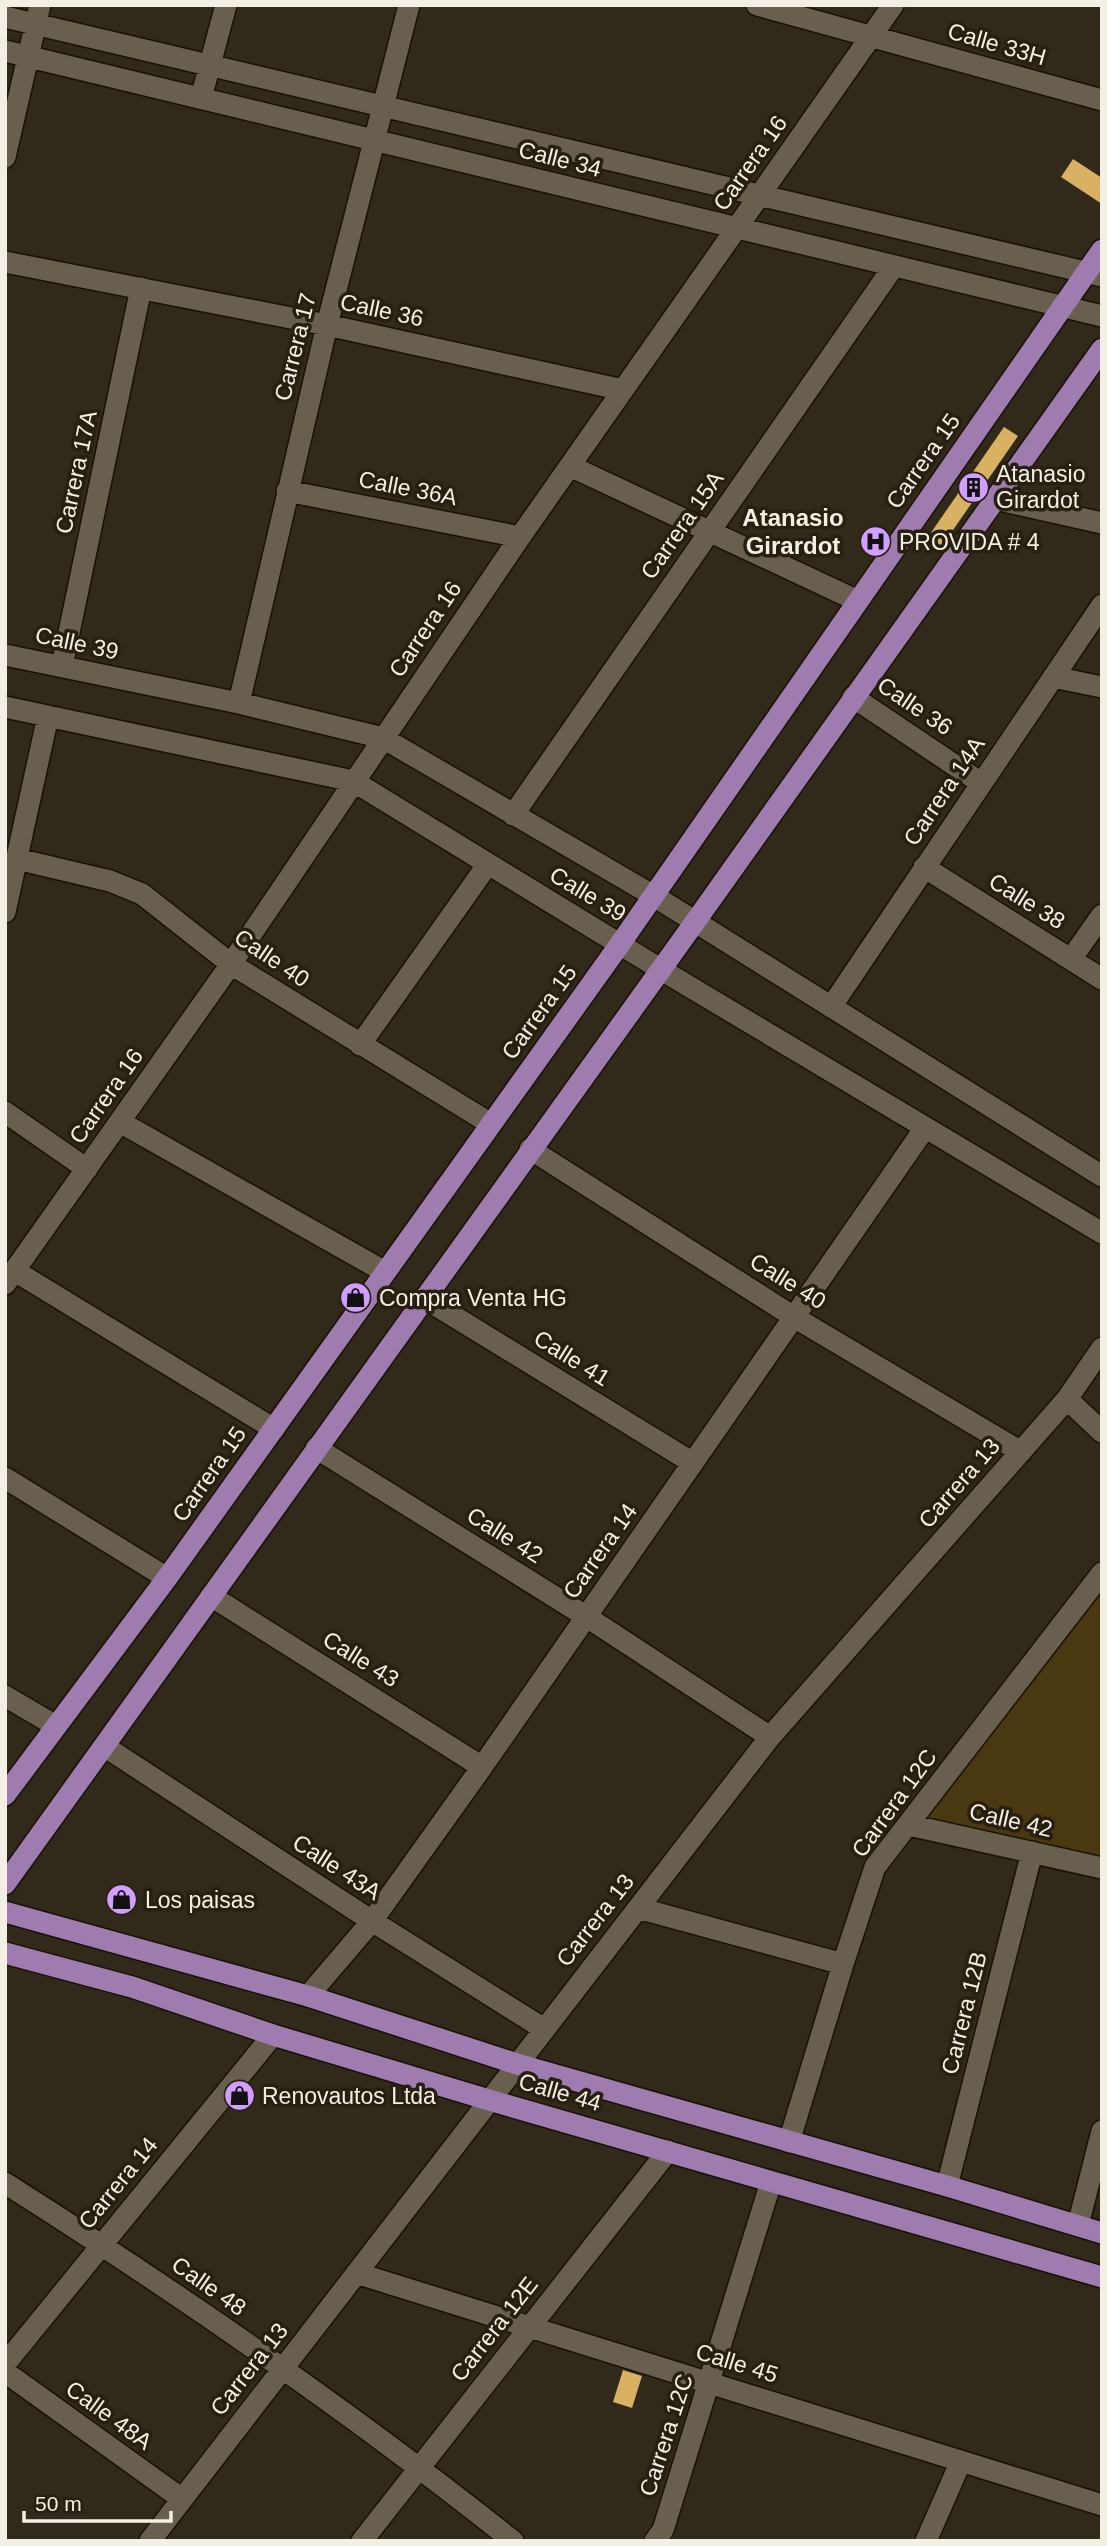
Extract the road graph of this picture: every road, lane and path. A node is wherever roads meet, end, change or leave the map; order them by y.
1 (226, 5) edge
2 (409, 5) edge
3 (757, 5) edge
4 (893, 5) edge
5 (38, 15) edge
6 (5, 17) edge
7 (871, 36) junction
8 (5, 51) edge
9 (28, 56) junction
10 (210, 66) junction
11 (201, 98) junction
12 (1102, 100) edge
13 (383, 106) junction
14 (374, 140) junction
15 (5, 157) edge
16 (759, 196) junction
17 (736, 229) junction
18 (1102, 250) edge
19 (5, 262) edge
20 (894, 266) junction
21 (1094, 274) edge
22 (141, 288) junction
23 (1062, 307) junction
24 (1102, 316) edge
25 (327, 326) junction
26 (1102, 349) edge
27 (623, 390) junction
28 (570, 466) junction
29 (287, 491) junction
30 (995, 499) junction
31 (1102, 523) edge
32 (710, 532) junction
33 (520, 537) junction
34 (858, 601) junction
35 (1102, 605) edge
36 (5, 655) edge
37 (62, 666) junction
38 (1053, 677) junction
39 (1102, 687) edge
40 (853, 697) junction
41 (239, 703) junction
42 (5, 707) edge
43 (48, 716) junction
44 (383, 738) junction
45 (353, 781) junction
46 (982, 783) junction
47 (513, 815) junction
48 (17, 859) junction
49 (488, 864) junction
50 (924, 867) junction
51 (654, 896) junction
52 (5, 912) edge
53 (1102, 915) edge
54 (695, 922) junction
55 (620, 944) junction
56 (1071, 959) junction
57 (231, 964) junction
58 (661, 969) junction
59 (1102, 979) edge
60 (831, 1007) junction
61 (360, 1045) junction
62 (5, 1112) edge
63 (120, 1122) junction
64 (491, 1124) junction
65 (925, 1128) junction
66 (530, 1149) junction
67 (87, 1169) junction
68 (1102, 1176) edge
69 (1102, 1233) edge
70 (385, 1272) junction
71 (10, 1278) edge
72 (424, 1297) junction
73 (794, 1317) junction
74 (1102, 1348) edge
75 (1067, 1399) junction
76 (274, 1429) junction
77 (1102, 1432) edge
78 (316, 1448) junction
79 (1021, 1452) junction
80 (693, 1463) junction
81 (5, 1478) edge
82 (1102, 1573) edge
83 (167, 1578) junction
84 (211, 1596) junction
85 (587, 1617) junction
86 (5, 1696) edge
87 (56, 1726) junction
88 (770, 1737) junction
89 (103, 1746) junction
90 (482, 1767) junction
91 (5, 1795) edge
92 (909, 1825) junction
93 (1032, 1852) junction
94 (1102, 1868) edge
95 (5, 1884) edge
96 (638, 1908) junction
97 (5, 1912) edge
98 (372, 1921) junction
99 (5, 1953) edge
100 (843, 1964) junction
101 (308, 1996) junction
102 (544, 2029) junction
103 (273, 2035) junction
104 (517, 2064) junction
105 (489, 2100) junction
106 (1102, 2131) edge
107 (789, 2142) junction
108 (668, 2151) junction
109 (771, 2182) junction
110 (5, 2183) edge
111 (947, 2186) junction
112 (1078, 2225) junction
113 (1102, 2233) edge
114 (102, 2245) junction
115 (356, 2273) junction
116 (1102, 2277) edge
117 (531, 2326) junction
118 (5, 2364) edge
119 (282, 2368) junction
120 (5, 2372) edge
121 (711, 2382) junction
122 (961, 2461) junction
123 (420, 2467) junction
124 (182, 2499) junction
125 (1102, 2505) edge
126 (150, 2541) edge
127 (362, 2541) edge
128 (513, 2541) edge
129 (655, 2541) edge
130 (926, 2541) edge

1 - 10 street
2 - 13 street, Carrera 17
3 - 7 street, Calle 33H
4 - 7 street, Carrera 16
5 - 6 street, Calle 34
5 - 9 street
5 - 10 street, Calle 34
7 - 12 street, Calle 33H
7 - 16 street, Carrera 16
8 - 9 street, Calle 34
9 - 11 street, Calle 34
9 - 15 street
10 - 11 street
10 - 13 street, Calle 34
11 - 14 street, Calle 34
13 - 14 street, Carrera 17
13 - 16 street, Calle 34
14 - 17 street, Calle 34
14 - 25 street, Carrera 17
16 - 17 street, Carrera 16
16 - 21 street, Calle 34
17 - 20 street, Calle 34
17 - 27 street, Carrera 16
18 - 21 main road, Carrera 15
19 - 22 street, Calle 36
20 - 23 street, Calle 34
20 - 32 street, Carrera 15A
21 - 23 main road, Carrera 15
22 - 25 street, Calle 36
22 - 37 street, Carrera 17A
23 - 24 street, Calle 34
23 - 34 main road, Carrera 15
25 - 27 street, Calle 36
25 - 29 street, Carrera 17
26 - 30 main road
27 - 28 street, Carrera 16
28 - 32 street
28 - 33 street, Carrera 16
29 - 33 street, Calle 36A
29 - 41 street, Carrera 17
30 - 31 street
30 - 40 main road
32 - 34 street
32 - 47 street, Carrera 15A
33 - 44 street, Carrera 16
34 - 51 main road, Carrera 15
35 - 38 street, Carrera 14A
36 - 37 street, Calle 39
37 - 41 street, Calle 39
38 - 39 street
38 - 46 street, Carrera 14A
40 - 46 street, Calle 36
40 - 54 main road
41 - 44 street, Calle 39
42 - 43 street, Calle 39
43 - 45 street, Calle 39
43 - 48 street
44 - 45 street, Carrera 16
44 - 47 street, Calle 39
45 - 49 street, Calle 39
45 - 57 street, Carrera 16
46 - 50 street, Carrera 14A
47 - 51 street, Calle 39
48 - 52 street
48 - 57 street, Calle 40
49 - 55 street, Calle 39
49 - 61 street
50 - 56 street, Calle 38
50 - 60 street, Carrera 14A
51 - 54 street, Calle 39
51 - 55 main road, Carrera 15
53 - 56 street
54 - 58 main road
54 - 60 street, Calle 39
55 - 58 street, Calle 39
55 - 64 main road, Carrera 15
56 - 59 street, Calle 38
57 - 61 street, Calle 40
57 - 63 street, Carrera 16
58 - 65 street, Calle 39
58 - 66 main road
60 - 68 street, Calle 39
61 - 64 street, Calle 40
62 - 67 street
63 - 67 street, Carrera 16
63 - 70 street
64 - 70 main road, Carrera 15
65 - 69 street, Calle 39
65 - 73 street, Carrera 14
66 - 72 main road
66 - 73 street, Calle 40
67 - 71 street, Carrera 16
70 - 76 main road, Carrera 15
71 - 76 street
72 - 78 main road
72 - 80 street, Calle 41
73 - 79 street, Calle 40
73 - 80 street, Carrera 14
74 - 75 street, Carrera 13
75 - 77 street
75 - 79 street, Carrera 13
76 - 83 main road, Carrera 15
78 - 84 main road
78 - 85 street, Calle 42
79 - 88 street, Carrera 13
80 - 85 street, Carrera 14
81 - 83 street
82 - 92 street, Carrera 12C
83 - 87 main road, Carrera 15
84 - 89 main road
84 - 90 street, Calle 43
85 - 88 street, Calle 42
85 - 90 street, Carrera 14
86 - 87 street
87 - 91 main road, Carrera 15
88 - 96 street, Carrera 13
89 - 95 main road
89 - 98 street, Calle 43A
90 - 98 street, Carrera 14
92 - 93 street, Calle 42
92 - 100 street, Carrera 12C
93 - 94 street, Calle 42
93 - 111 street, Carrera 12B
96 - 100 street
96 - 102 street, Carrera 13
97 - 101 main road, Calle 44
98 - 101 street, Carrera 14
98 - 102 street, Calle 43A
99 - 103 main road, Calle 44
100 - 107 street, Carrera 12C
101 - 104 main road, Calle 44
102 - 104 street, Carrera 13
103 - 105 main road, Calle 44
103 - 114 street, Carrera 14
104 - 105 street, Carrera 13
104 - 107 main road, Calle 44
105 - 108 main road, Calle 44
105 - 115 street, Carrera 13
106 - 112 street
107 - 111 main road, Calle 44
108 - 109 main road, Calle 44
108 - 117 street, Carrera 12E
109 - 116 main road, Calle 44
109 - 121 street, Carrera 12C
110 - 114 street, Calle 48
111 - 112 main road, Calle 44
112 - 113 main road, Calle 44
114 - 118 street, Carrera 14
114 - 119 street, Calle 48
115 - 117 street, Calle 45
115 - 119 street, Carrera 13
117 - 121 street, Calle 45
117 - 123 street, Carrera 12E
119 - 123 street, Calle 48
119 - 124 street, Carrera 13
120 - 124 street, Calle 48A
121 - 122 street, Calle 45
121 - 129 street, Carrera 12C
122 - 125 street, Calle 45
122 - 130 street
123 - 127 street, Carrera 12E
123 - 128 street, Calle 48
124 - 126 street, Carrera 13

